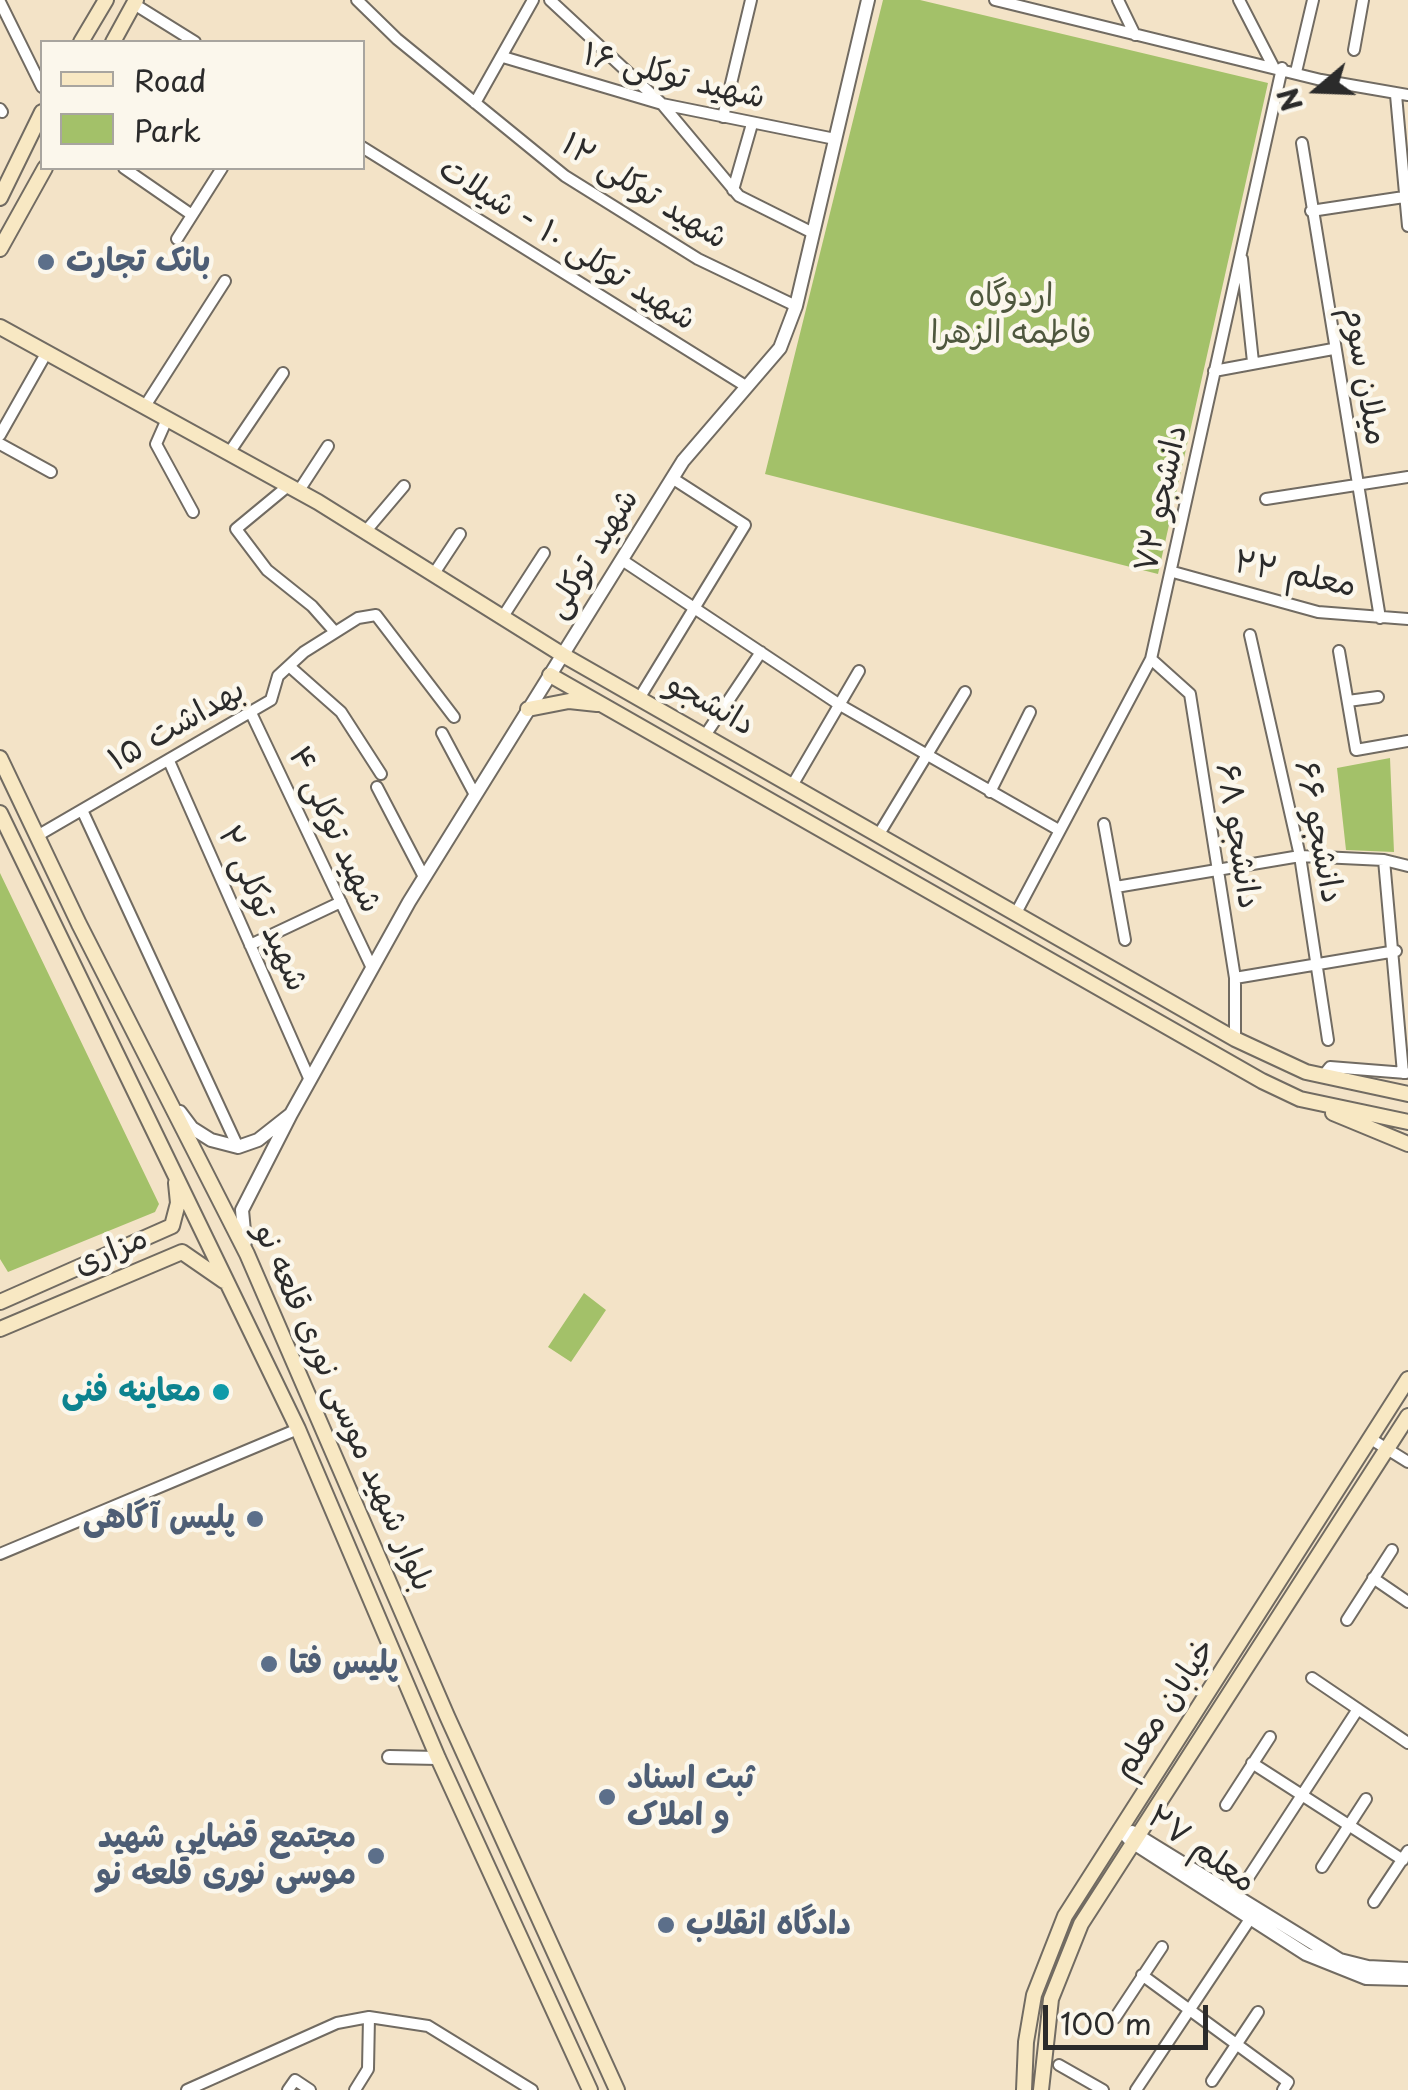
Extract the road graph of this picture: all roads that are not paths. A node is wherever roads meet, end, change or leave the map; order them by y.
1 (106, 0) edge
2 (357, 0) edge
3 (533, 0) edge
4 (550, 0) edge
5 (751, 0) edge
6 (868, 0) edge
7 (995, 0) edge
8 (1118, 0) edge
9 (1240, 0) edge
10 (1313, 0) edge
11 (1363, 0) edge
12 (0, 2) edge
13 (135, 2) edge
14 (1135, 36) junction
15 (83, 40) edge
16 (114, 40) edge
17 (193, 40) edge
18 (1354, 50) dead end
19 (503, 58) junction
20 (1278, 67) junction
21 (1296, 72) junction
22 (40, 83) edge
23 (1402, 95) edge
24 (476, 103) junction
25 (662, 104) junction
26 (40, 116) edge
27 (724, 116) junction
28 (752, 124) junction
29 (835, 139) junction
30 (1302, 143) dead end
31 (365, 149) edge
32 (43, 170) edge
33 (127, 170) edge
34 (221, 170) edge
35 (734, 190) junction
36 (1404, 197) junction
37 (0, 199) edge
38 (21, 211) junction
39 (1311, 211) junction
40 (192, 215) junction
41 (1408, 226) edge
42 (813, 232) junction
43 (177, 239) dead end
44 (0, 249) edge
45 (1241, 249) junction
46 (224, 282) dead end
47 (796, 306) junction
48 (0, 327) edge
49 (1333, 349) junction
50 (46, 352) junction
51 (1252, 362) junction
52 (1214, 371) junction
53 (282, 373) dead end
54 (744, 386) junction
55 (145, 406) junction
56 (167, 419) junction
57 (0, 435) edge
58 (0, 444) edge
59 (328, 446) dead end
60 (229, 454) junction
61 (51, 472) dead end
62 (1408, 476) edge
63 (672, 478) junction
64 (1357, 484) junction
65 (404, 486) dead end
66 (293, 489) junction
67 (1266, 499) dead end
68 (193, 512) dead end
69 (365, 532) junction
70 (460, 534) dead end
71 (544, 554) dead end
72 (622, 560) junction
73 (1173, 572) junction
74 (433, 574) junction
75 (697, 610) junction
76 (502, 618) junction
77 (1380, 618) junction
78 (1408, 619) edge
79 (335, 632) junction
80 (1250, 635) dead end
81 (1339, 651) dead end
82 (761, 652) junction
83 (563, 654) junction
84 (1151, 659) junction
85 (289, 666) junction
86 (859, 671) dead end
87 (550, 674) junction
88 (965, 692) dead end
89 (640, 697) junction
90 (1378, 697) dead end
91 (1348, 702) junction
92 (840, 704) junction
93 (608, 706) junction
94 (528, 709) junction
95 (1030, 712) dead end
96 (251, 713) junction
97 (454, 717) dead end
98 (442, 733) dead end
99 (706, 734) junction
100 (1408, 742) edge
101 (925, 756) junction
102 (0, 758) edge
103 (168, 760) junction
104 (380, 774) dead end
105 (794, 784) junction
106 (377, 787) dead end
107 (990, 792) junction
108 (474, 794) junction
109 (82, 810) junction
110 (0, 813) edge
111 (1104, 824) dead end
112 (1056, 829) junction
113 (879, 834) junction
114 (37, 836) junction
115 (1300, 856) junction
116 (1384, 860) junction
117 (1408, 866) edge
118 (1217, 870) junction
119 (424, 877) junction
120 (1116, 887) junction
121 (341, 902) junction
122 (1016, 913) junction
123 (79, 924) junction
124 (56, 934) junction
125 (1125, 940) dead end
126 (250, 945) junction
127 (1396, 952) junction
128 (1316, 964) junction
129 (372, 968) junction
130 (1235, 978) junction
131 (1235, 1039) junction
132 (1328, 1040) dead end
133 (1406, 1073) edge
134 (1322, 1076) junction
135 (309, 1078) junction
136 (1406, 1095) edge
137 (1300, 1099) junction
138 (173, 1103) junction
139 (291, 1114) junction
140 (1403, 1121) edge
141 (1408, 1144) edge
142 (238, 1147) junction
143 (174, 1172) junction
144 (172, 1226) junction
145 (182, 1252) junction
146 (248, 1254) junction
147 (234, 1292) junction
148 (0, 1302) edge
149 (0, 1329) edge
150 (1408, 1380) edge
151 (1408, 1416) edge
152 (298, 1430) junction
153 (1371, 1438) junction
154 (1387, 1448) junction
155 (1408, 1462) edge
156 (1392, 1550) dead end
157 (0, 1554) edge
158 (1373, 1578) junction
159 (1408, 1602) edge
160 (1347, 1620) dead end
161 (1312, 1678) dead end
162 (1358, 1709) junction
163 (1270, 1737) dead end
164 (1408, 1742) edge
165 (389, 1757) dead end
166 (438, 1758) junction
167 (1252, 1763) junction
168 (1301, 1797) junction
169 (1366, 1799) dead end
170 (1226, 1805) dead end
171 (1349, 1825) junction
172 (1120, 1828) junction
173 (1135, 1838) junction
174 (1406, 1856) edge
175 (1322, 1867) dead end
176 (1233, 1901) junction
177 (1374, 1902) dead end
178 (1254, 1914) junction
179 (1162, 1947) dead end
180 (1408, 1969) edge
181 (1142, 1975) junction
182 (1408, 1980) edge
183 (1190, 2009) junction
184 (1258, 2012) dead end
185 (369, 2018) junction
186 (1115, 2018) dead end
187 (1235, 2046) junction
188 (1059, 2065) dead end
189 (1212, 2080) dead end
190 (1285, 2086) edge
191 (187, 2090) edge
192 (288, 2090) edge
193 (310, 2090) edge
194 (355, 2090) edge
195 (532, 2090) edge
196 (590, 2090) edge
197 (618, 2090) edge
198 (1024, 2090) edge
199 (1041, 2090) edge
200 (1103, 2090) edge
201 (1136, 2090) edge

1 - 15 main road
2 - 24 street, شهید توکلی ۱۲
3 - 19 street
4 - 25 street
5 - 27 street
6 - 29 street, شهید توکلی
7 - 14 street
8 - 14 street
9 - 20 street
10 - 21 street
11 - 18 street
12 - 22 street
13 - 16 main road
13 - 17 street
14 - 20 street
19 - 24 street
19 - 25 street, شهید توکلی ۱۶
20 - 21 street
20 - 45 street, دانشجو ۷۲
21 - 23 street
23 - 36 street
24 - 47 street, شهید توکلی ۱۲
25 - 27 street, شهید توکلی ۱۶
25 - 35 street
26 - 37 main road
27 - 28 street, شهید توکلی ۱۶
28 - 29 street, شهید توکلی ۱۶
28 - 35 street
29 - 42 street, شهید توکلی
30 - 39 street, میلان سوم
31 - 54 street, شهید توکلی ۱۰ - شیلات
32 - 38 main road
33 - 40 street
34 - 40 street
35 - 42 street
36 - 39 street
36 - 41 street
37 - 38 main road
38 - 44 main road
39 - 49 street, میلان سوم
40 - 43 street
42 - 47 street, شهید توکلی
45 - 51 street
45 - 52 street, دانشجو ۷۲
46 - 55 street
47 - 54 street, شهید توکلی
48 - 50 main road, دانشجو
49 - 51 street
49 - 64 street, میلان سوم
50 - 55 main road, دانشجو
50 - 57 street
51 - 52 street
52 - 73 street, دانشجو ۷۲
53 - 60 street
54 - 63 street, شهید توکلی
55 - 56 main road, دانشجو
56 - 60 main road, دانشجو
56 - 68 street
58 - 61 street
59 - 66 street
60 - 66 main road, دانشجو
62 - 64 street
63 - 72 street, شهید توکلی
63 - 75 street
64 - 67 street
64 - 77 street, میلان سوم
65 - 69 street
66 - 69 main road, دانشجو
66 - 79 street
69 - 74 main road, دانشجو
70 - 74 street
71 - 76 street
72 - 75 street
72 - 83 street, شهید توکلی
73 - 77 street, معلم ۲۲
73 - 84 street, دانشجو ۷۲
74 - 76 main road, دانشجو
75 - 82 street
75 - 89 street
76 - 83 main road, دانشجو
77 - 78 street, معلم ۲۲
79 - 85 street, بهداشت ۱۵
79 - 97 street, بهداشت ۱۵
80 - 115 street, دانشجو ۶۶
81 - 91 street
82 - 92 street
82 - 99 street
83 - 87 street, شهید توکلی
83 - 89 main road, دانشجو
84 - 112 street, دانشجو ۷۲
84 - 118 street, دانشجو ۶۸
85 - 96 street, بهداشت ۱۵
85 - 104 street
86 - 92 street
87 - 93 main road, دانشجو
87 - 94 street, شهید توکلی
88 - 101 street
89 - 99 main road, دانشجو
90 - 91 street
91 - 100 street
92 - 101 street
92 - 105 street
93 - 94 main road
93 - 137 main road, دانشجو
94 - 108 street, شهید توکلی
95 - 107 street
96 - 103 street, بهداشت ۱۵
96 - 121 street, شهید توکلی ۴
98 - 108 street
99 - 105 main road, دانشجو
101 - 107 street
101 - 113 street
102 - 114 main road, بلوار شهید موسی نوری قلعه نو
103 - 109 street, بهداشت ۱۵
103 - 126 street, شهید توکلی ۲
105 - 113 main road, دانشجو
106 - 119 street
107 - 112 street
108 - 119 street, شهید توکلی
109 - 114 street, بهداشت ۱۵
109 - 142 street
110 - 124 main road, بلوار شهید موسی نوری قلعه نو
111 - 120 street
112 - 122 street, دانشجو ۷۲
113 - 122 main road, دانشجو
114 - 123 main road, بلوار شهید موسی نوری قلعه نو
115 - 116 street
115 - 118 street
115 - 128 street, دانشجو ۶۶
116 - 117 street
116 - 127 street
118 - 120 street
118 - 130 street, دانشجو ۶۸
119 - 129 street, شهید توکلی
120 - 125 street
121 - 126 street
121 - 129 street, شهید توکلی ۴
122 - 131 main road, دانشجو
123 - 124 main road
123 - 138 main road, بلوار شهید موسی نوری قلعه نو
124 - 143 main road, بلوار شهید موسی نوری قلعه نو
126 - 135 street, شهید توکلی ۲
127 - 128 street
127 - 133 street
128 - 130 street
128 - 132 street, دانشجو ۶۶
129 - 135 street, شهید توکلی
130 - 131 street, دانشجو ۶۸
131 - 134 main road, دانشجو
133 - 134 street
134 - 136 main road, دانشجو
135 - 139 street, شهید توکلی
136 - 140 main road
137 - 140 main road, دانشجو
137 - 141 main road
138 - 142 street
138 - 146 main road, بلوار شهید موسی نوری قلعه نو
139 - 142 street
139 - 146 street, شهید توکلی
143 - 144 main road
143 - 147 main road, بلوار شهید موسی نوری قلعه نو
144 - 145 main road
144 - 148 main road
145 - 147 main road, مزاری
145 - 149 main road, مزاری
146 - 197 main road, بلوار شهید موسی نوری قلعه نو
147 - 152 main road, بلوار شهید موسی نوری قلعه نو
150 - 153 main road, خیابان معلم
151 - 154 main road, خیابان معلم
152 - 157 street
152 - 166 main road, بلوار شهید موسی نوری قلعه نو
153 - 154 street
153 - 172 main road, خیابان معلم
154 - 155 street
154 - 173 main road, خیابان معلم
156 - 158 street
158 - 159 street
158 - 160 street
161 - 162 street
162 - 164 street
162 - 168 street
163 - 167 street
165 - 166 street
166 - 196 main road, بلوار شهید موسی نوری قلعه نو
167 - 168 street
167 - 170 street
168 - 171 street
168 - 176 street
169 - 171 street
171 - 174 street
171 - 175 street
172 - 173 street, معلم ۲۷
172 - 198 main road, خیابان معلم
173 - 176 street, معلم ۲۷
173 - 199 main road, خیابان معلم
174 - 177 street
176 - 178 street, معلم ۲۷
178 - 180 street
178 - 182 street
178 - 183 street
179 - 181 street
181 - 183 street
181 - 186 street
183 - 187 street
183 - 201 street
184 - 187 street
185 - 191 street
185 - 194 street
185 - 195 street
187 - 189 street
187 - 190 street
188 - 200 street
192 - 193 street

